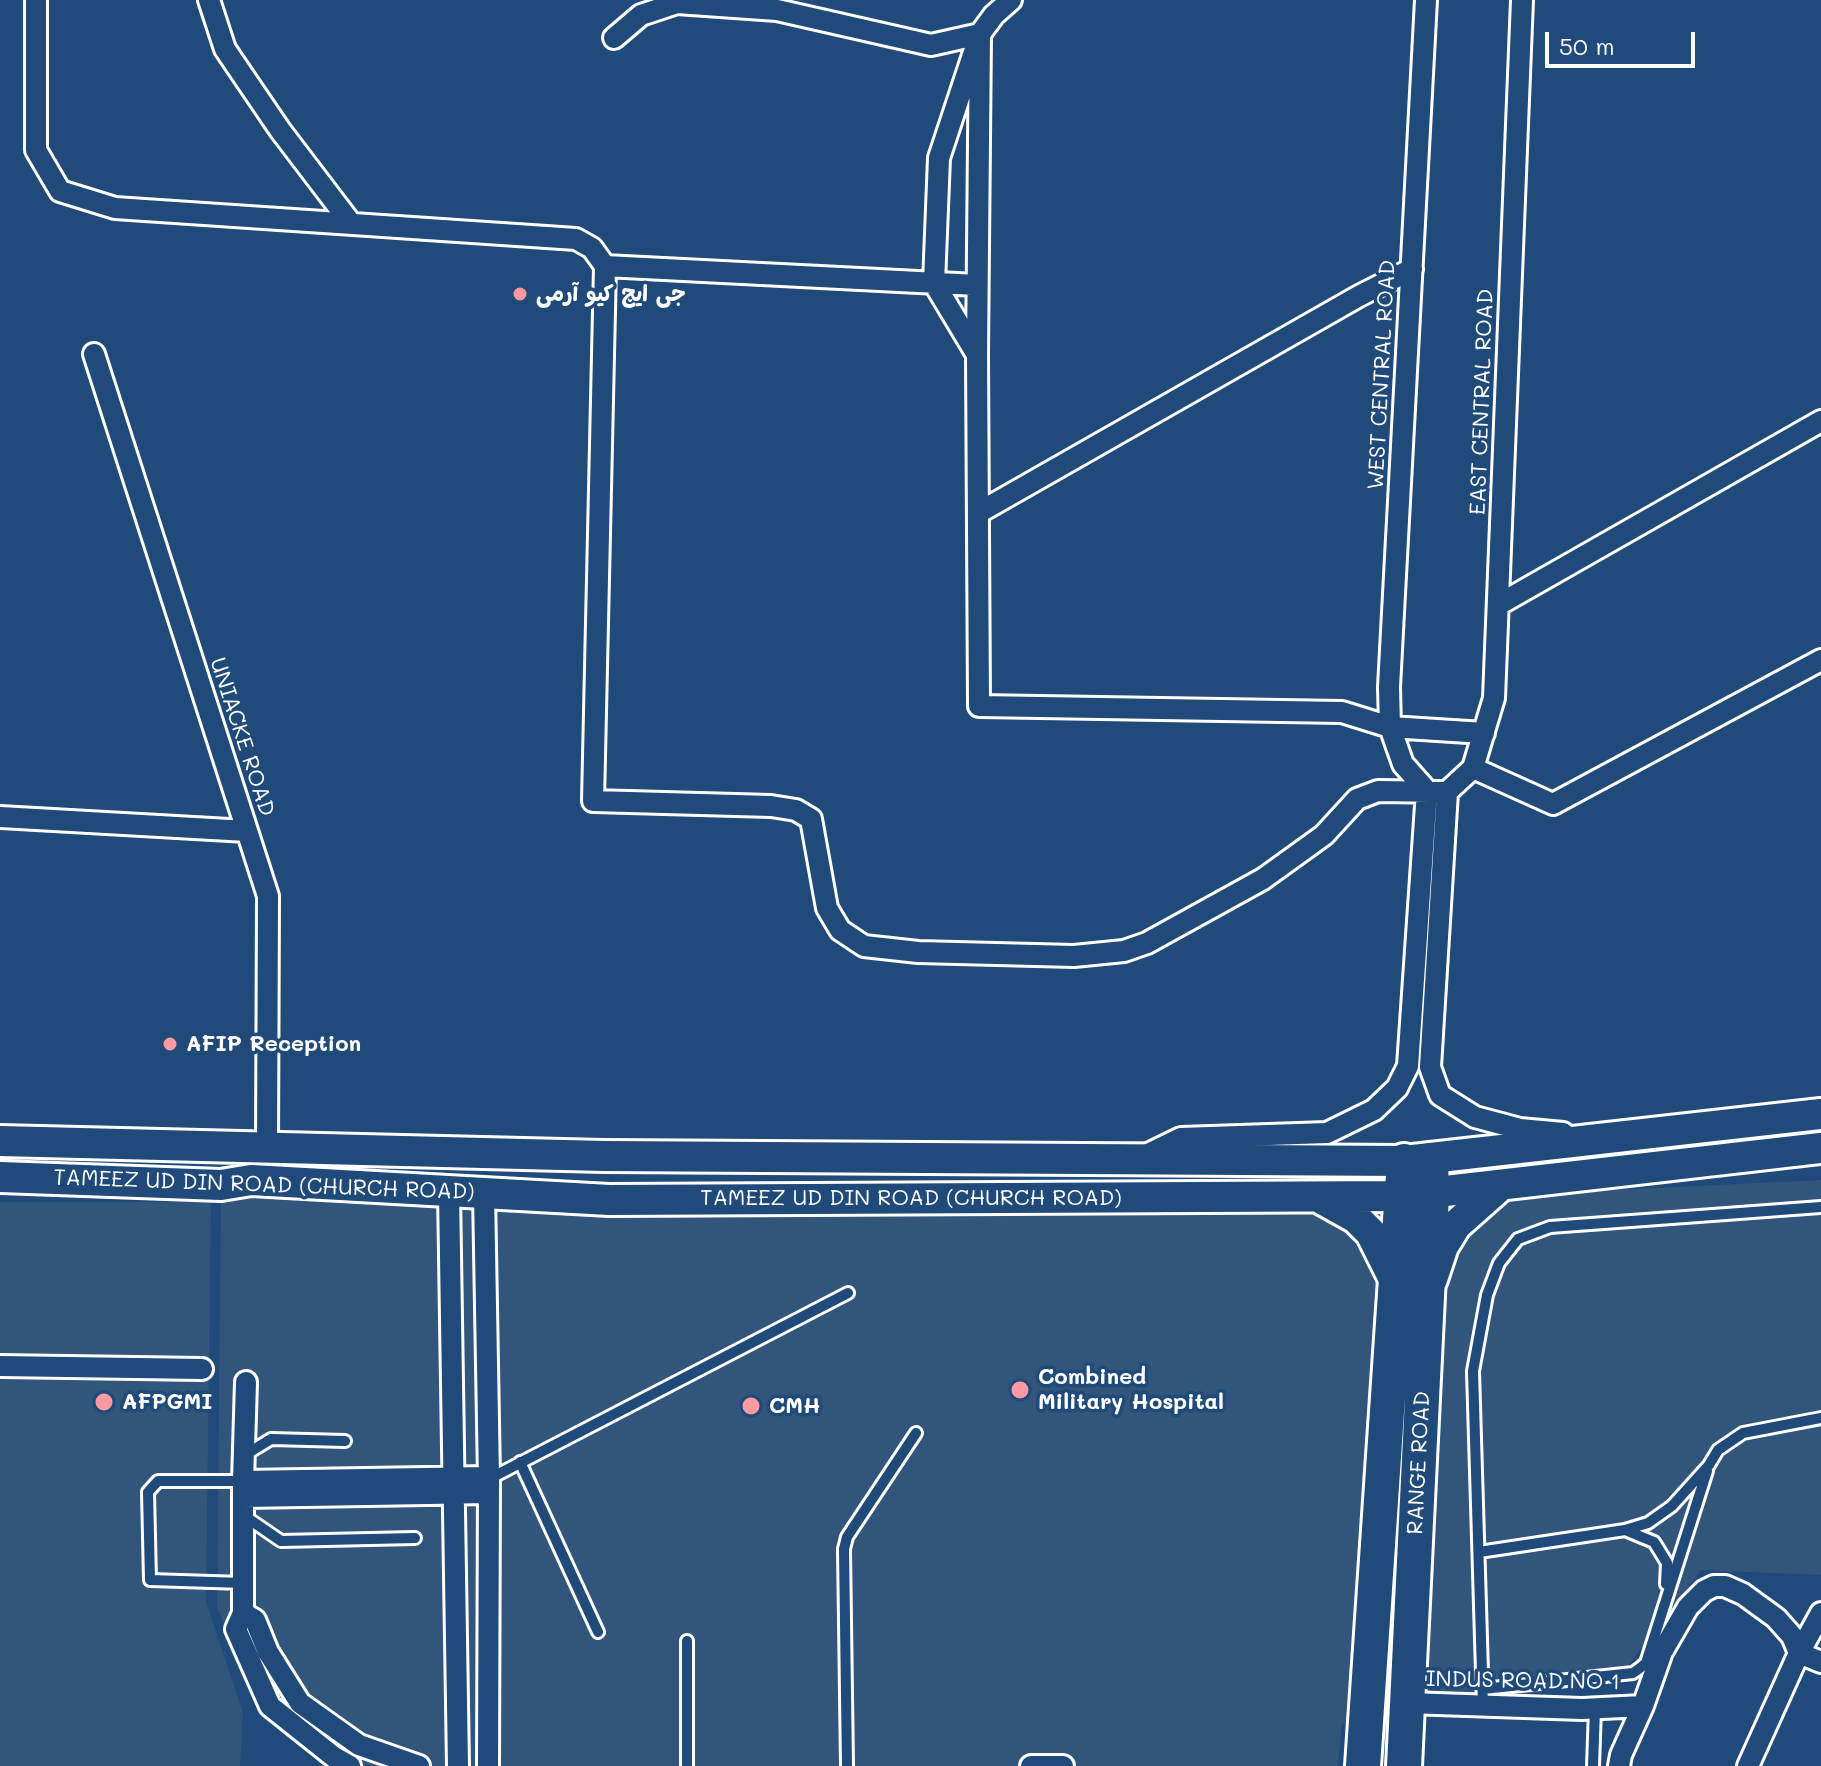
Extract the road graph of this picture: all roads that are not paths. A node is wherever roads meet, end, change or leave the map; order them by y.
1 (36, 0) edge
2 (209, 0) edge
3 (1011, 0) edge
4 (1426, 0) edge
5 (1522, 0) edge
6 (1425, 25) junction
7 (980, 34) junction
8 (614, 38) dead end
9 (350, 222) junction
10 (605, 266) junction
11 (1412, 269) junction
12 (934, 283) junction
13 (977, 285) junction
14 (94, 354) dead end
15 (977, 354) junction
16 (1821, 421) edge
17 (978, 513) junction
18 (1498, 605) junction
19 (1821, 660) edge
20 (1390, 727) junction
21 (1484, 733) junction
22 (1473, 768) junction
23 (1437, 792) junction
24 (0, 817) edge
25 (247, 831) junction
26 (1821, 1104) edge
27 (1821, 1114) edge
28 (0, 1141) edge
29 (267, 1148) junction
30 (1821, 1148) edge
31 (604, 1156) junction
32 (1137, 1159) junction
33 (1418, 1160) junction
34 (0, 1177) edge
35 (1500, 1186) junction
36 (449, 1191) junction
37 (484, 1192) junction
38 (1417, 1195) junction
39 (1315, 1196) junction
40 (609, 1200) junction
41 (1821, 1207) edge
42 (1412, 1287) junction
43 (848, 1293) dead end
44 (0, 1366) edge
45 (202, 1369) dead end
46 (246, 1382) dead end
47 (1821, 1418) edge
48 (916, 1433) dead end
49 (345, 1441) dead end
50 (244, 1457) junction
51 (520, 1462) junction
52 (1709, 1465) junction
53 (489, 1483) junction
54 (454, 1486) junction
55 (243, 1498) junction
56 (1625, 1530) junction
57 (415, 1538) dead end
58 (1479, 1552) junction
59 (243, 1583) junction
60 (1666, 1594) junction
61 (243, 1613) junction
62 (1821, 1613) edge
63 (598, 1632) dead end
64 (687, 1641) dead end
65 (1799, 1653) junction
66 (1821, 1662) edge
67 (1483, 1697) junction
68 (1408, 1703) junction
69 (1643, 1706) junction
70 (1595, 1709) junction
71 (350, 1766) edge
72 (419, 1766) edge
73 (458, 1766) edge
74 (488, 1766) edge
75 (687, 1766) edge
76 (847, 1766) edge
77 (1031, 1766) edge
78 (1063, 1766) edge
79 (1363, 1766) edge
80 (1404, 1766) edge
81 (1593, 1766) edge
82 (1619, 1766) edge
83 (1748, 1766) edge

1 - 9 street
2 - 9 street
3 - 7 street
4 - 6 street, WEST CENTRAL ROAD
5 - 18 street, EAST CENTRAL ROAD
6 - 11 street, WEST CENTRAL ROAD
6 - 20 street, WEST CENTRAL ROAD
7 - 8 street
7 - 12 street
7 - 13 street
9 - 10 street
10 - 12 street
10 - 23 street
11 - 17 street
11 - 20 street, WEST CENTRAL ROAD
12 - 13 street
12 - 15 street
13 - 15 street
14 - 25 street, UNIACKE ROAD
15 - 17 street
16 - 18 street
17 - 20 street
18 - 21 street, EAST CENTRAL ROAD
19 - 22 street
20 - 21 street
20 - 23 street, WEST CENTRAL ROAD
21 - 22 street, EAST CENTRAL ROAD
22 - 23 street, EAST CENTRAL ROAD
23 - 26 street
23 - 32 street
24 - 25 street
25 - 29 street, UNIACKE ROAD
27 - 33 main road, TAMEEZ UD DIN ROAD (CHURCH ROAD)
28 - 29 main road, TAMEEZ UD DIN ROAD (CHURCH ROAD)
29 - 31 main road, TAMEEZ UD DIN ROAD (CHURCH ROAD)
30 - 35 main road, TAMEEZ UD DIN ROAD (CHURCH ROAD)
31 - 32 main road, TAMEEZ UD DIN ROAD (CHURCH ROAD)
31 - 40 main road
32 - 33 main road, TAMEEZ UD DIN ROAD (CHURCH ROAD)
33 - 38 main road
34 - 36 main road, TAMEEZ UD DIN ROAD (CHURCH ROAD)
35 - 38 main road, TAMEEZ UD DIN ROAD (CHURCH ROAD)
35 - 42 main road
36 - 37 main road, TAMEEZ UD DIN ROAD (CHURCH ROAD)
36 - 54 street
37 - 40 main road, TAMEEZ UD DIN ROAD (CHURCH ROAD)
37 - 53 street
38 - 39 main road, TAMEEZ UD DIN ROAD (CHURCH ROAD)
38 - 42 main road
39 - 40 main road, TAMEEZ UD DIN ROAD (CHURCH ROAD)
39 - 42 main road
41 - 58 lane
42 - 68 main road, RANGE ROAD
42 - 79 main road
43 - 51 lane
44 - 45 street
46 - 50 street
47 - 52 lane
48 - 76 lane
49 - 50 lane
50 - 55 street
51 - 53 lane
51 - 63 lane
52 - 56 lane
52 - 60 lane
53 - 54 street
53 - 74 street
54 - 55 street
54 - 73 street
55 - 57 lane
55 - 59 street
55 - 59 lane
56 - 58 lane
56 - 60 lane
58 - 67 lane
59 - 61 street
60 - 67 lane
61 - 71 street
61 - 72 street
62 - 65 street
64 - 75 lane
65 - 66 street
65 - 69 street, INDUS ROAD NO 1
65 - 83 street
67 - 68 street, INDUS ROAD NO 1
67 - 70 street, INDUS ROAD NO 1
68 - 80 main road, RANGE ROAD
69 - 70 street, INDUS ROAD NO 1
69 - 82 street
70 - 81 lane
77 - 78 street

